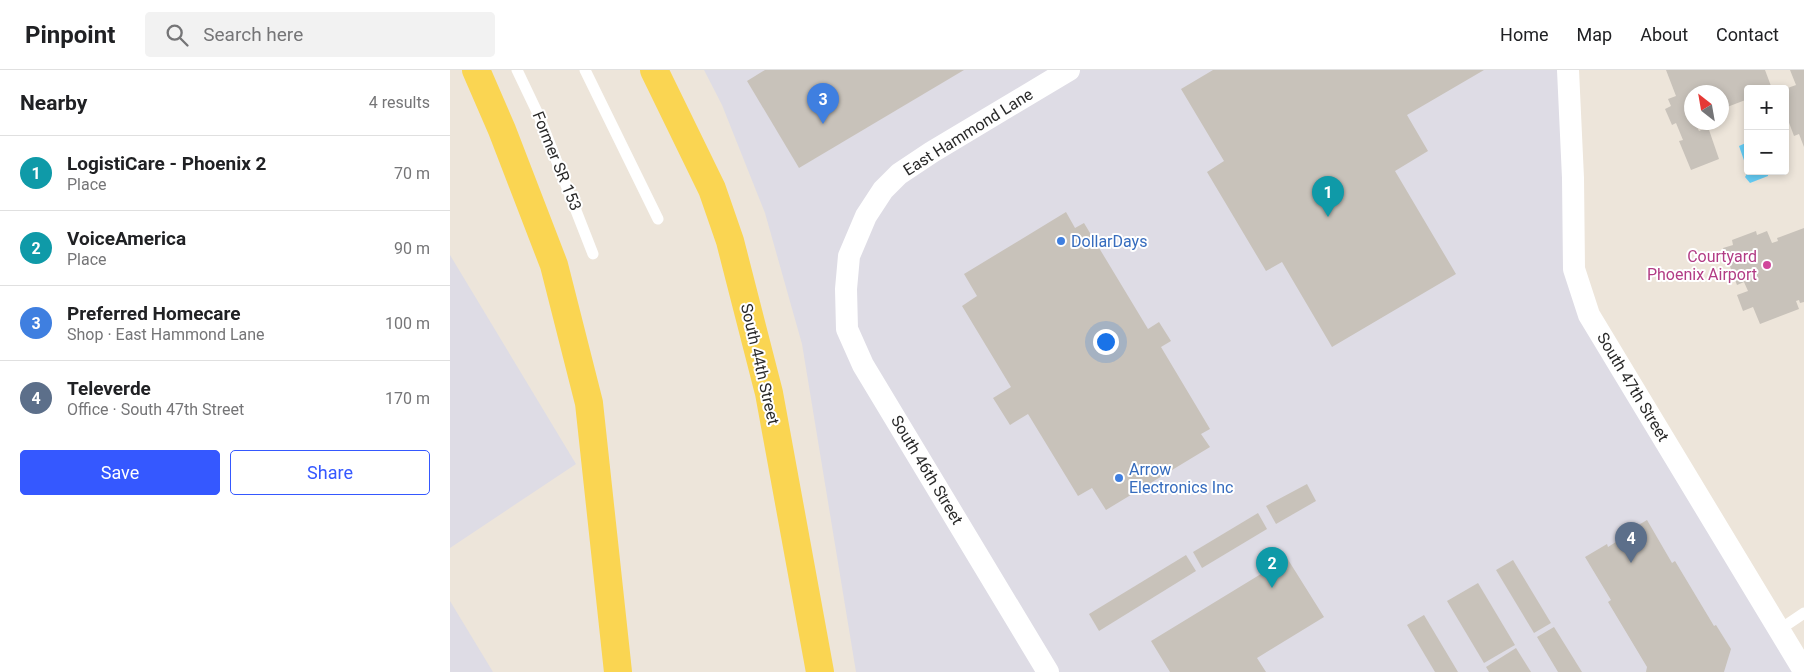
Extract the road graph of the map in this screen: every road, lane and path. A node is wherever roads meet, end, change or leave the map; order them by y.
1 (476, 70) edge
2 (517, 70) edge
3 (585, 70) edge
4 (654, 70) edge
5 (1069, 70) edge
6 (1568, 70) edge
7 (658, 219) dead end
8 (593, 254) dead end
9 (849, 256) joint
10 (1804, 612) edge
11 (1779, 630) junction
12 (1804, 671) edge
13 (618, 672) edge
14 (820, 672) edge
15 (1048, 672) edge

1 - 13 main road
2 - 8 lane, Former SR 153
3 - 7 lane
4 - 14 main road, South 44th Street
5 - 9 street, East Hammond Lane
6 - 11 street, South 47th Street
9 - 15 street, South 46th Street
10 - 11 lane
11 - 12 street, South 47th Street

